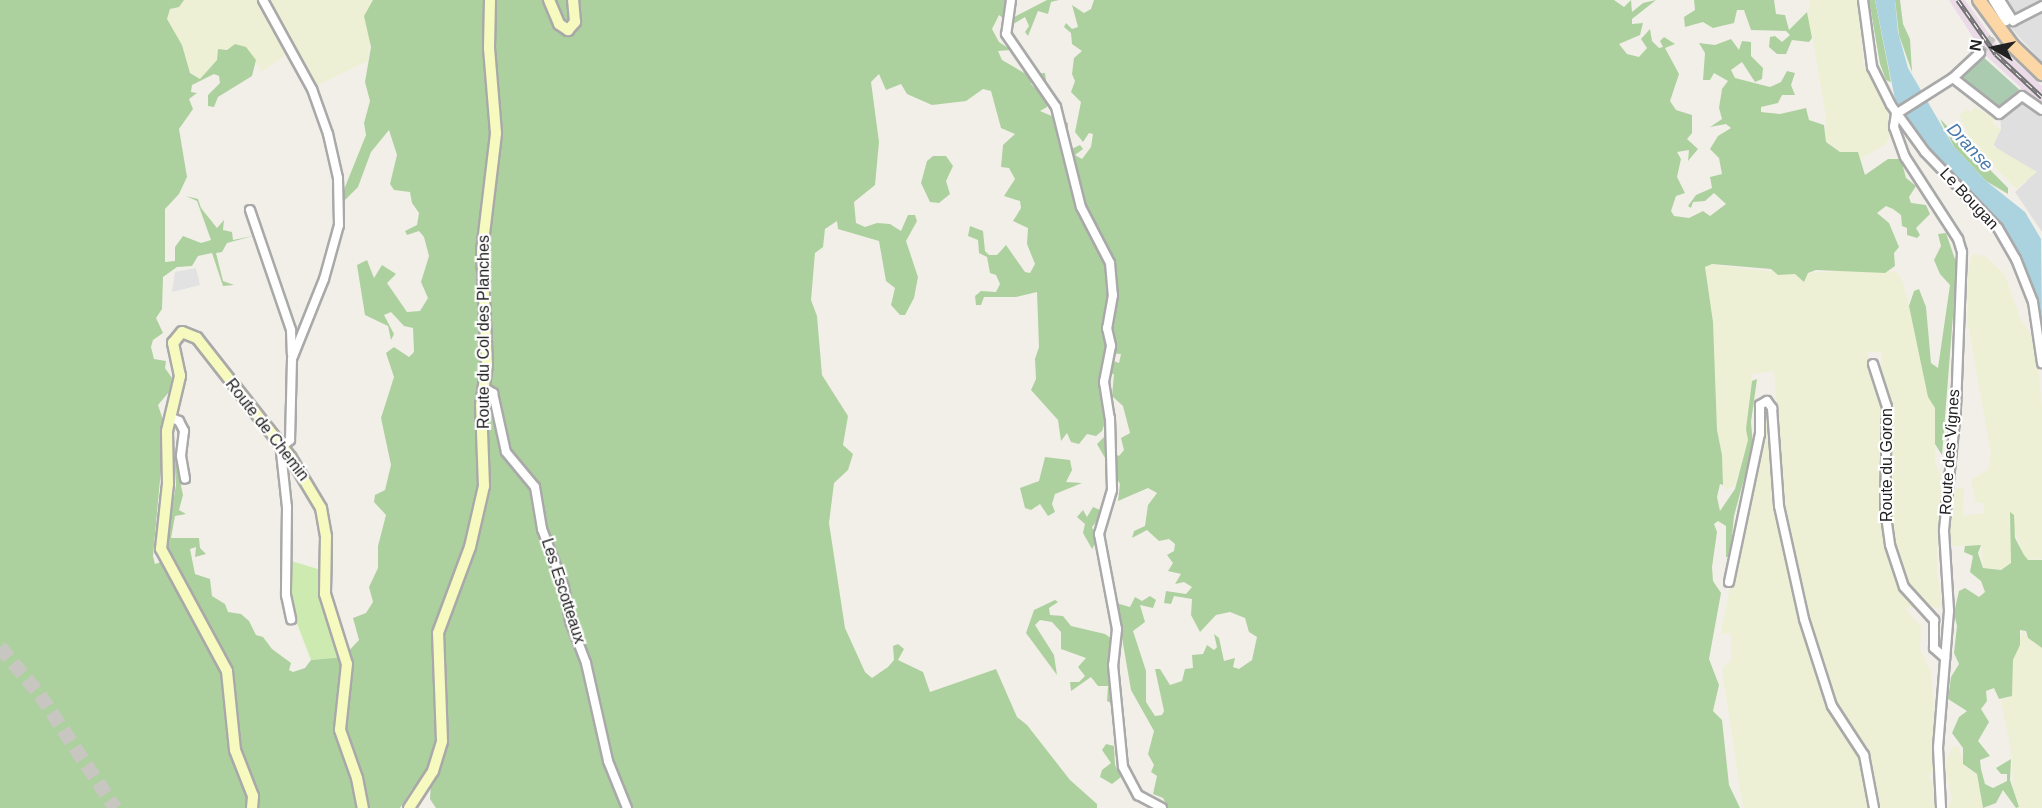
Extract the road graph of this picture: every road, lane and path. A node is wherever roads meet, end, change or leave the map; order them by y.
1 (262, 0) edge
2 (490, 0) edge
3 (549, 0) edge
4 (573, 0) edge
5 (1011, 0) edge
6 (1863, 0) edge
7 (1979, 0) edge
8 (1993, 0) edge
9 (2000, 0) edge
10 (2042, 6) edge
11 (2006, 21) dead end
12 (1980, 53) tunnel mouth
13 (2042, 74) edge
14 (1953, 78) junction
15 (2042, 110) edge
16 (1899, 113) junction
17 (250, 210) dead end
18 (292, 359) junction
19 (2042, 363) edge
20 (1873, 364) dead end
21 (483, 387) junction
22 (170, 417) junction
23 (281, 445) junction
24 (185, 480) dead end
25 (1729, 582) dead end
26 (291, 619) dead end
27 (1945, 658) junction
28 (252, 808) edge
29 (363, 808) edge
30 (410, 808) edge
31 (627, 808) edge
32 (1162, 808) edge
33 (1874, 808) edge
34 (1941, 808) edge

1 - 18 street
2 - 21 street, Route du Col des Planches
3 - 4 street
5 - 32 street
6 - 16 street
7 - 13 main road
8 - 11 street
9 - 10 street
12 - 14 street
14 - 15 street
14 - 16 street
16 - 19 street, Le Bougan
16 - 27 street, Route des Vignes
17 - 18 street
18 - 23 street
20 - 27 street, Route du Goron
21 - 30 street, Route du Col des Planches
21 - 31 street, Les Escotteaux
22 - 23 street, Route de Chemin
22 - 24 street
22 - 28 street, Route de Chemin
23 - 26 street
23 - 29 street, Route de Chemin
25 - 33 street
27 - 34 street, Route des Vignes

